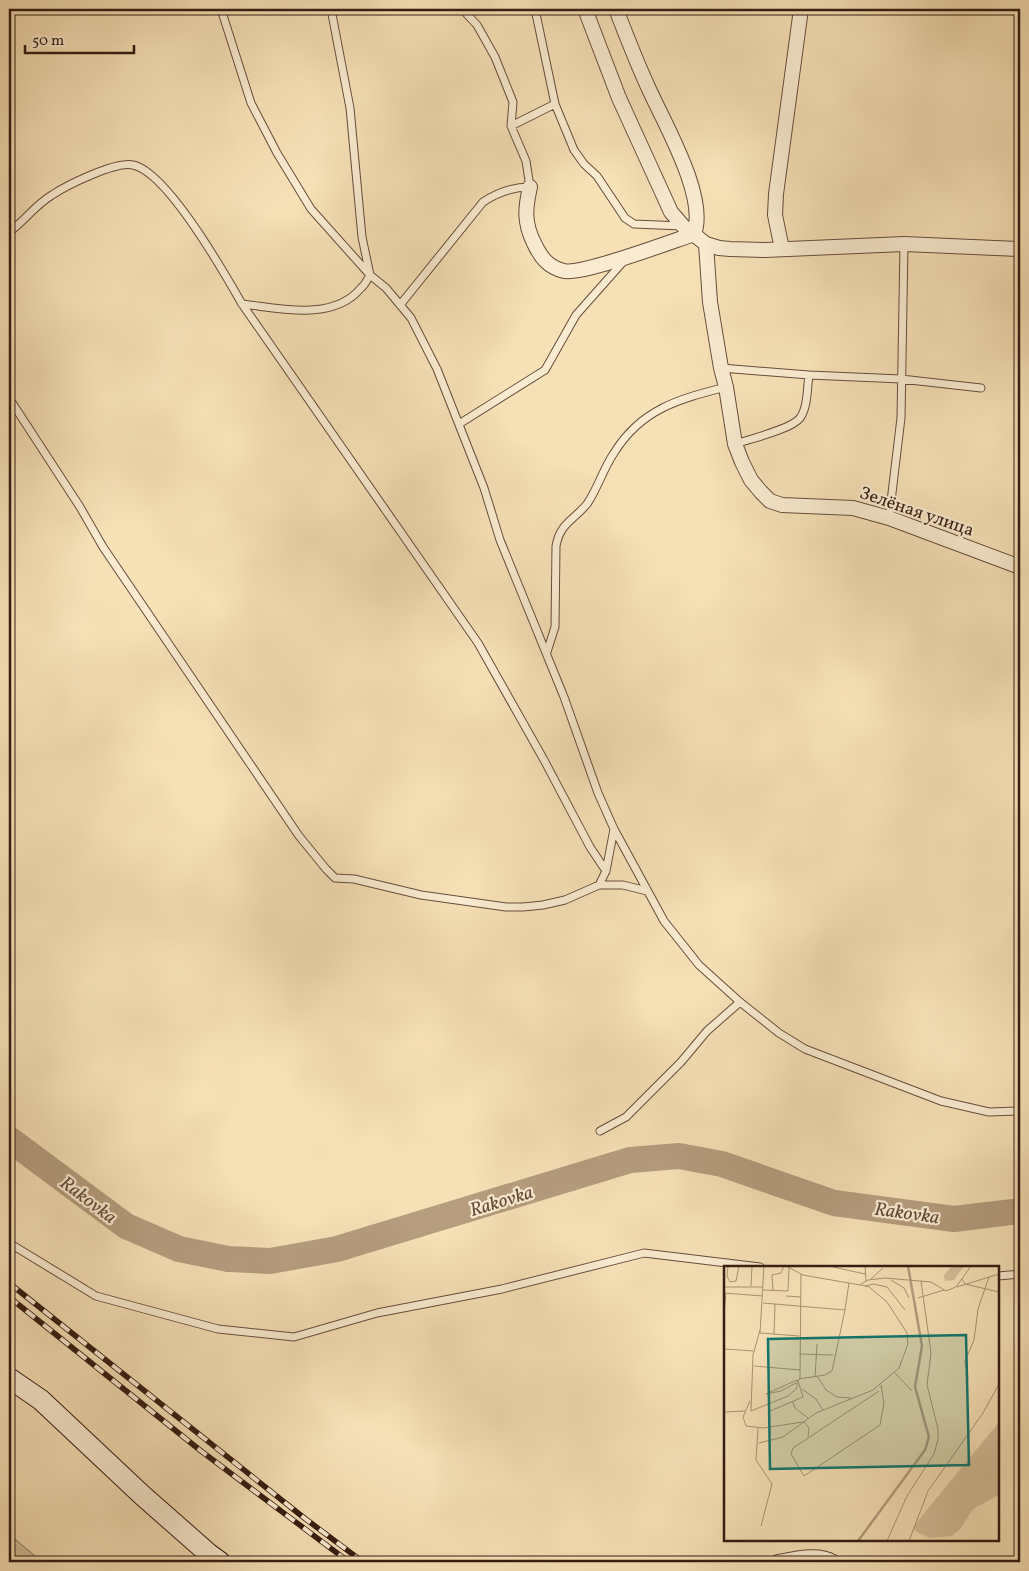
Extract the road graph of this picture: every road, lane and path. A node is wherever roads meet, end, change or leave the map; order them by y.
1 (221, 9) edge
2 (332, 9) edge
3 (462, 9) edge
4 (534, 9) edge
5 (584, 9) edge
6 (616, 9) edge
7 (800, 9) edge
8 (555, 104) junction
9 (511, 126) junction
10 (530, 187) junction
11 (688, 230) junction
12 (9, 232) edge
13 (706, 244) junction
14 (904, 244) junction
15 (782, 249) junction
16 (1020, 249) edge
17 (629, 256) junction
18 (370, 275) junction
19 (242, 304) junction
20 (400, 305) junction
21 (721, 368) junction
22 (809, 375) junction
23 (901, 379) junction
24 (726, 387) junction
25 (981, 388) dead end
26 (9, 398) edge
27 (459, 424) junction
28 (735, 444) junction
29 (889, 518) junction
30 (1020, 567) edge
31 (547, 652) junction
32 (614, 829) junction
33 (606, 871) junction
34 (599, 885) junction
35 (647, 891) junction
36 (740, 1002) junction
37 (1020, 1110) edge
38 (600, 1131) dead end
39 (9, 1243) edge
40 (752, 1266) edge
41 (1020, 1274) edge
42 (999, 1276) edge
43 (9, 1378) edge
44 (220, 1562) edge
45 (778, 1562) edge
46 (833, 1562) edge

1 - 18 lane
2 - 18 lane
3 - 9 lane
4 - 8 lane
5 - 11 street
6 - 11 street
7 - 15 street
8 - 9 lane
8 - 11 lane
9 - 10 lane
10 - 17 street
10 - 20 lane
11 - 13 street
11 - 17 street
12 - 19 lane
13 - 15 street
13 - 21 street
14 - 15 street
14 - 16 street
14 - 23 lane
17 - 27 lane
18 - 19 lane
18 - 20 lane
19 - 33 lane
20 - 27 lane
21 - 22 lane
21 - 24 street
22 - 23 lane
22 - 28 lane
23 - 25 lane
23 - 29 lane
24 - 28 street
24 - 31 lane
26 - 34 lane
27 - 31 lane
28 - 29 street, Зелёная улица
29 - 30 street, Зелёная улица
31 - 32 lane
32 - 33 lane
32 - 35 lane
33 - 34 lane
34 - 35 lane
35 - 36 lane
36 - 37 lane
36 - 38 lane
39 - 40 lane
41 - 42 lane
43 - 44 main road
45 - 46 street

